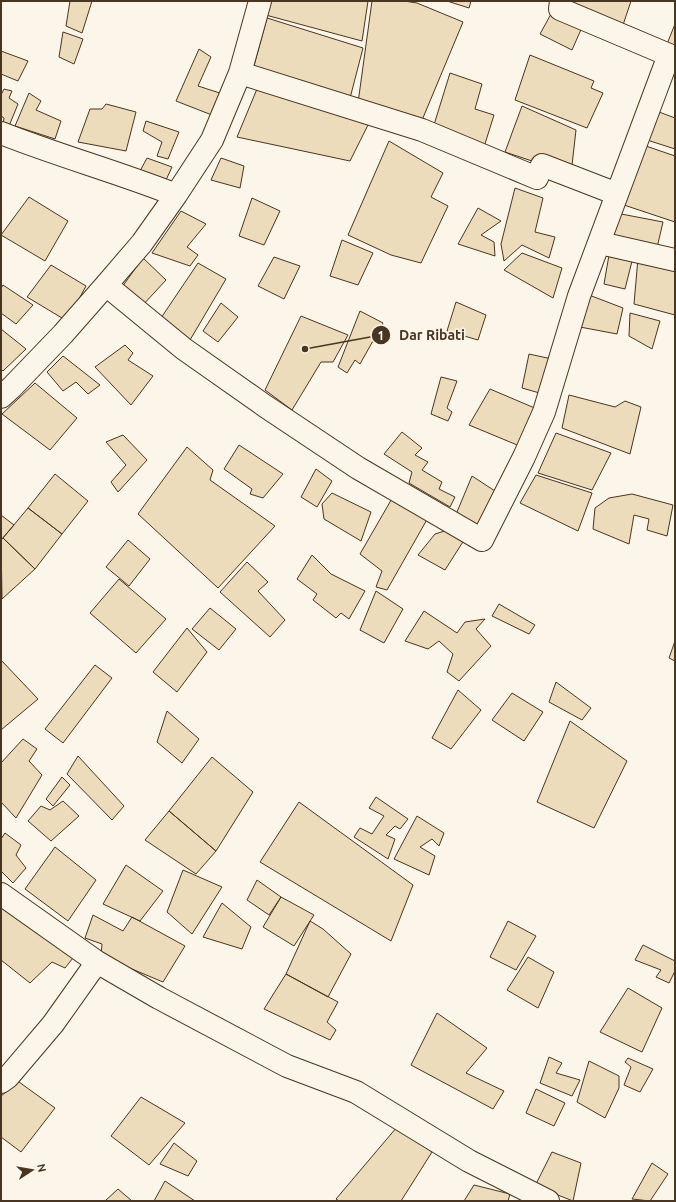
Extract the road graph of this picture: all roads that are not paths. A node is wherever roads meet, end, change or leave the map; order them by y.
1 (260, 1) edge
2 (561, 1) edge
3 (240, 73) junction
4 (1, 133) edge
5 (617, 194) junction
6 (176, 195) junction
7 (600, 243) junction
8 (675, 260) edge
9 (106, 285) junction
10 (1, 397) edge
11 (1, 894) edge
12 (97, 962) junction
13 (1, 1082) edge
14 (548, 1201) edge

1 - 3 street
2 - 5 street
3 - 5 street
3 - 6 street
4 - 6 street
5 - 7 street
6 - 9 street
7 - 8 street
7 - 9 street
9 - 10 street
11 - 12 street
12 - 13 street
12 - 14 street

